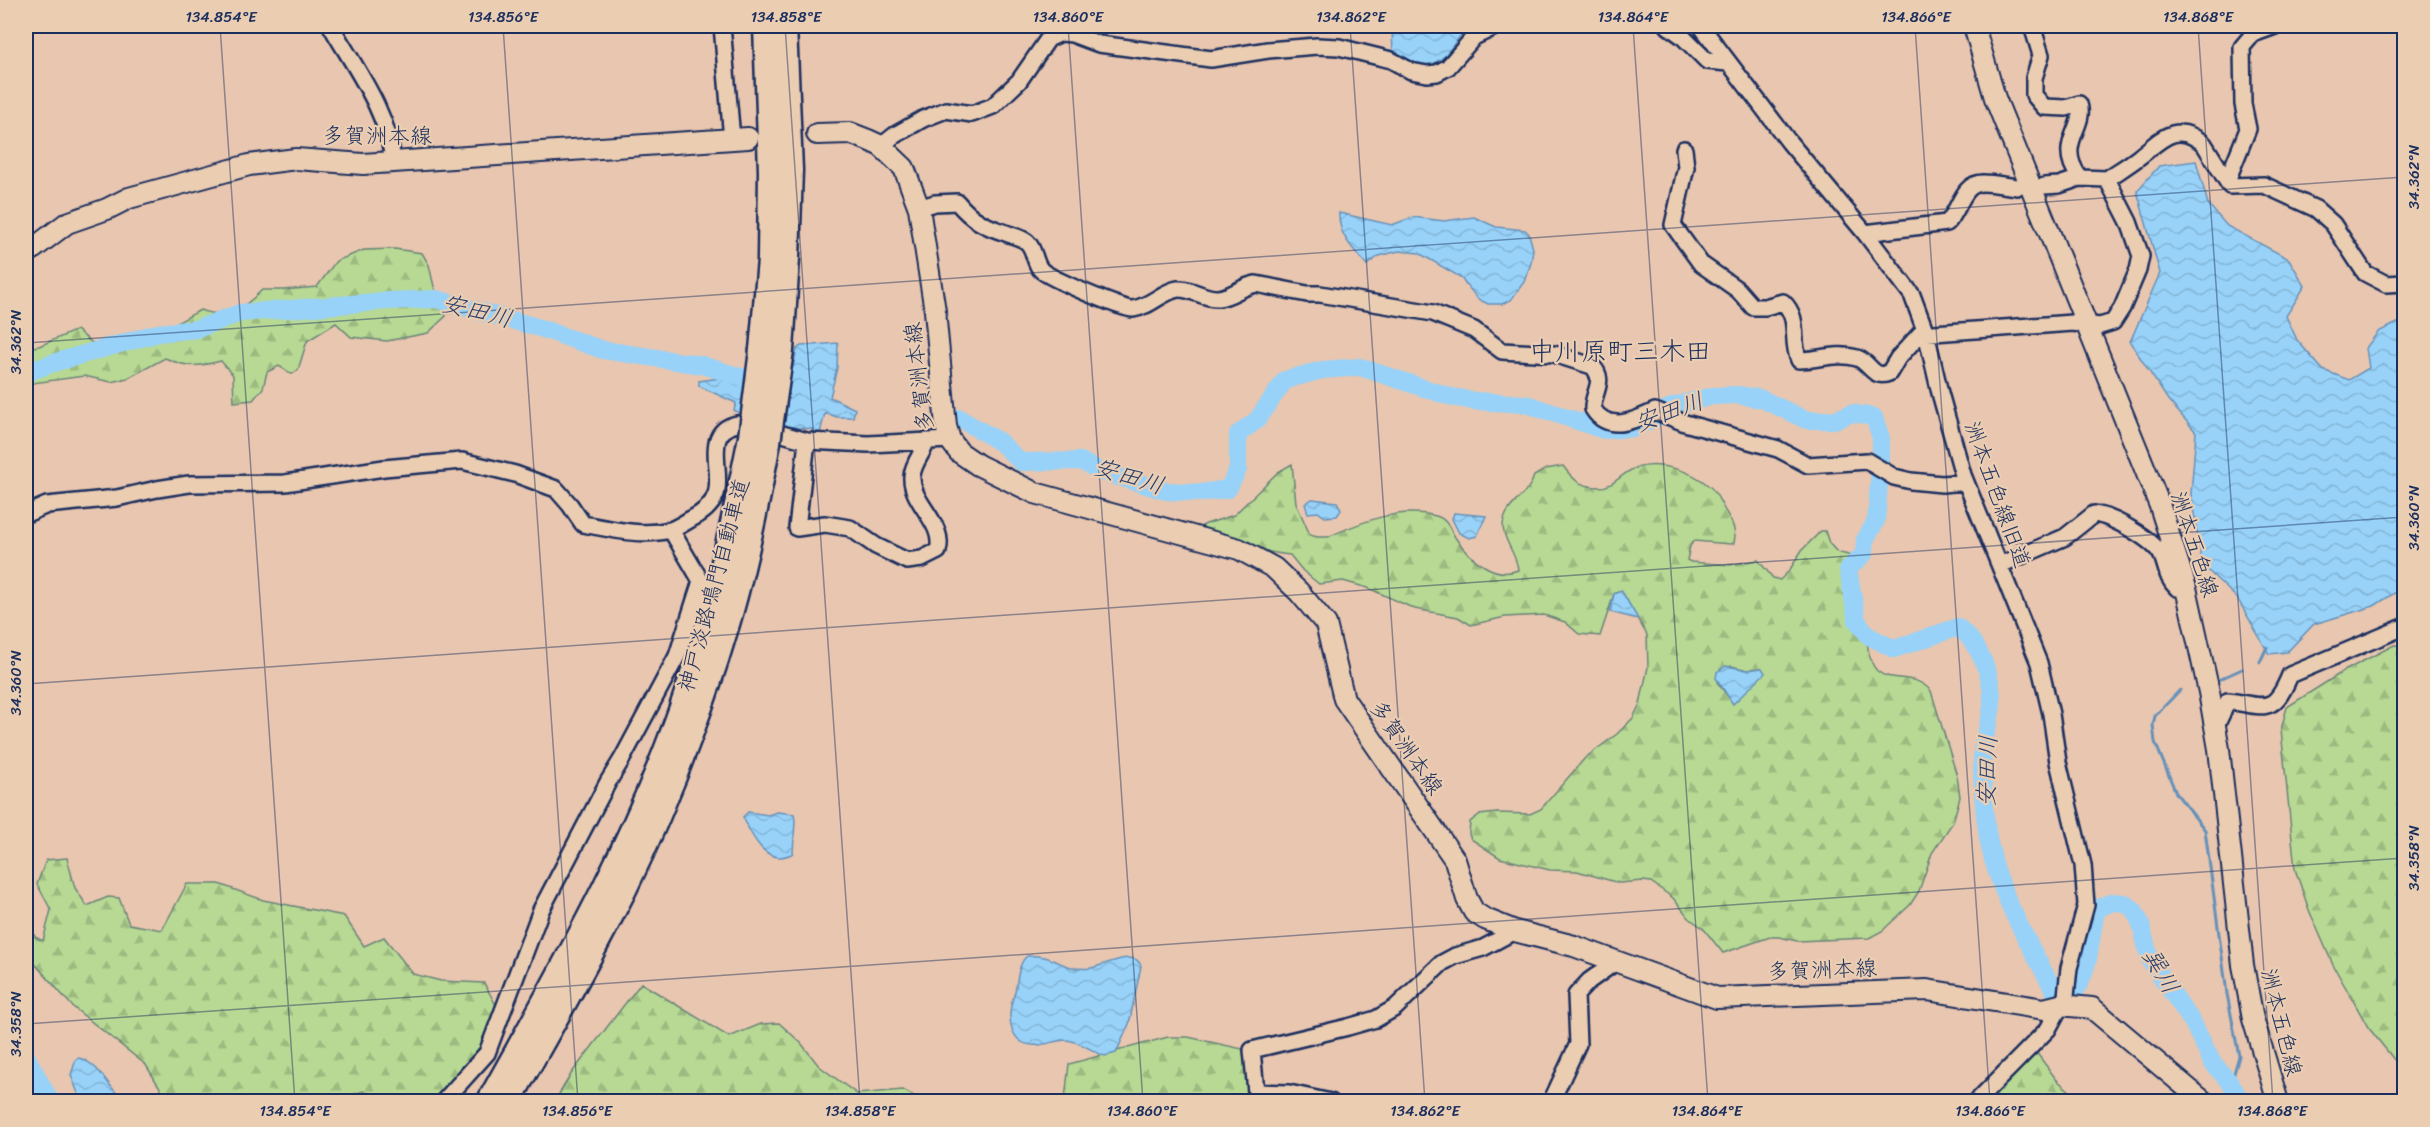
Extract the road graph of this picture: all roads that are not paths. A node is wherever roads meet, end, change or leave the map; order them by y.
1 (331, 26) edge
2 (722, 26) edge
3 (765, 26) edge
4 (785, 26) edge
5 (1497, 26) edge
6 (1668, 26) edge
7 (1701, 26) edge
8 (1974, 26) edge
9 (2275, 26) edge
10 (2033, 29) dead end
11 (1473, 31) edge
12 (1728, 63) junction
13 (818, 134) dead end
14 (740, 139) joint
15 (881, 146) junction
16 (1684, 149) dead end
17 (393, 162) junction
18 (2080, 178) junction
19 (2107, 179) junction
20 (2227, 181) junction
21 (2044, 186) dead end
22 (2017, 187) dead end
23 (919, 208) junction
24 (1865, 233) junction
25 (26, 254) edge
26 (2404, 283) edge
27 (2087, 325) junction
28 (1926, 333) junction
29 (772, 350) junction
30 (760, 440) junction
31 (950, 440) junction
32 (807, 441) junction
33 (927, 441) junction
34 (1965, 482) junction
35 (26, 514) edge
36 (671, 530) junction
37 (2000, 565) junction
38 (2186, 588) junction
39 (2404, 627) edge
40 (2215, 728) junction
41 (1515, 931) junction
42 (1617, 961) junction
43 (2064, 994) junction
44 (443, 1101) edge
45 (488, 1101) edge
46 (509, 1101) edge
47 (1331, 1101) edge
48 (1551, 1101) edge
49 (1976, 1101) edge
50 (2204, 1101) edge
51 (2278, 1101) edge

1 - 17 street
2 - 14 street
3 - 29 highway, 神戸淡路鳴門自動車道
4 - 29 highway, 神戸淡路鳴門自動車道
5 - 11 street
6 - 12 street
7 - 12 street, 洲本五色線旧道
8 - 27 main road, 洲本五色線
9 - 20 street
10 - 18 street
11 - 15 street
12 - 24 street, 洲本五色線旧道
13 - 15 main road, 多賀洲本線
14 - 17 main road, 多賀洲本線
15 - 23 main road, 多賀洲本線
16 - 28 street
17 - 25 main road, 多賀洲本線
18 - 19 street
18 - 21 street
19 - 20 street
19 - 27 street
20 - 26 street
22 - 24 street
23 - 31 main road, 多賀洲本線
23 - 34 street
24 - 28 street, 洲本五色線旧道
27 - 28 street
27 - 38 main road, 洲本五色線
28 - 34 street, 洲本五色線旧道
29 - 30 highway, 神戸淡路鳴門自動車道, bridge
30 - 45 highway, 神戸淡路鳴門自動車道
30 - 46 highway, 神戸淡路鳴門自動車道
31 - 33 street
31 - 41 main road, 多賀洲本線
32 - 33 street
32 - 33 street
32 - 36 street
34 - 37 street, 洲本五色線旧道
35 - 36 street
36 - 44 street
37 - 38 street
37 - 43 street, 洲本五色線旧道
38 - 40 main road, 洲本五色線
39 - 40 street
40 - 51 main road, 洲本五色線
41 - 42 main road, 多賀洲本線
41 - 47 street
42 - 43 main road, 多賀洲本線
42 - 48 street
43 - 49 street, 洲本五色線旧道
43 - 50 main road, 多賀洲本線

